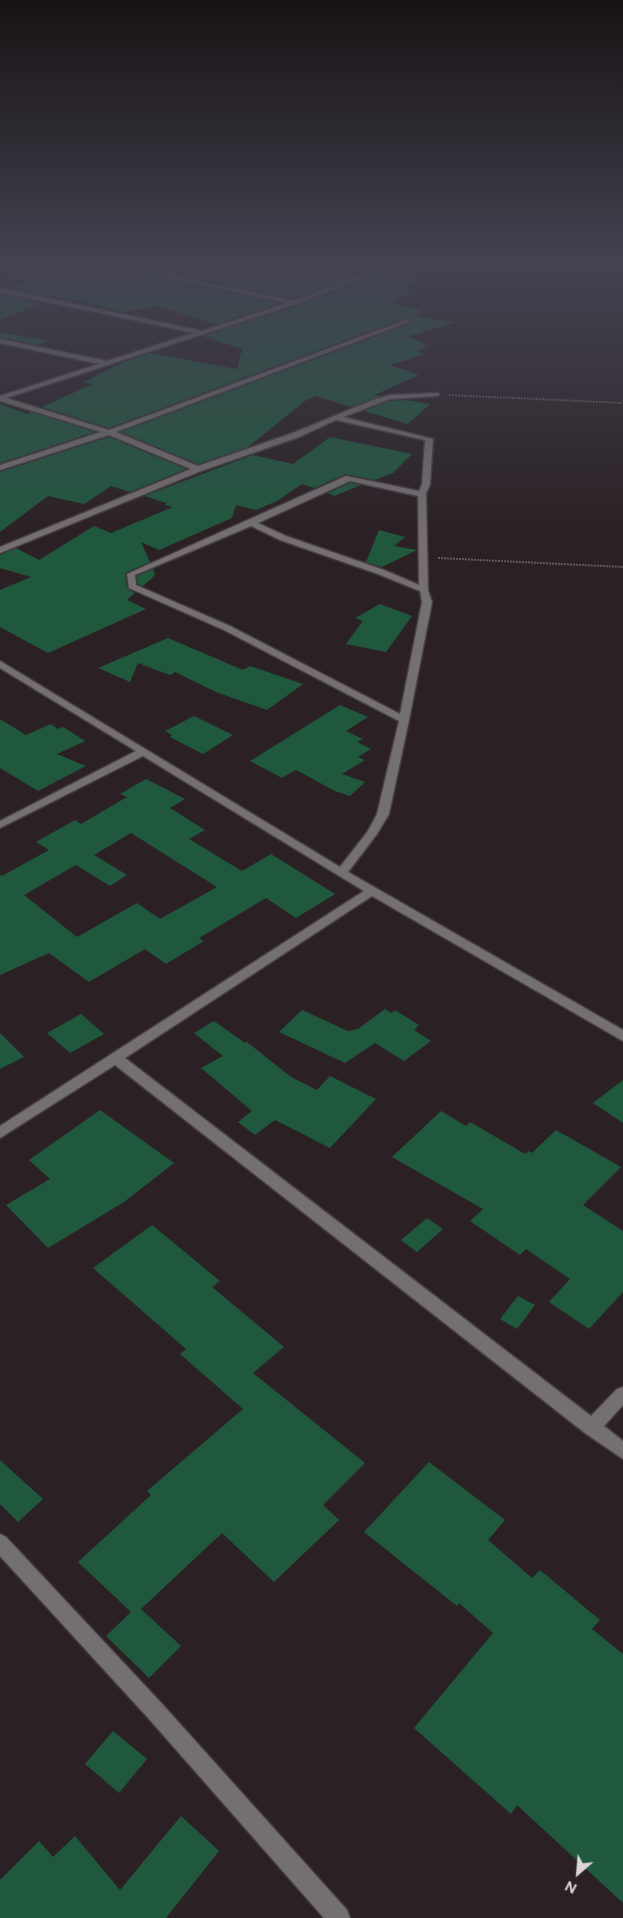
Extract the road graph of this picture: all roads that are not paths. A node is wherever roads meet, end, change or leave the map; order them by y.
1 (64, 355) edge
2 (133, 355) edge
3 (318, 355) edge
4 (105, 363) junction
5 (437, 394) road end
6 (0, 399) edge
7 (336, 418) junction
8 (109, 432) junction
9 (0, 468) edge
10 (198, 469) junction
11 (422, 494) junction
12 (251, 523) junction
13 (0, 550) edge
14 (424, 590) junction
15 (0, 664) edge
16 (404, 720) junction
17 (143, 752) junction
18 (0, 825) edge
19 (342, 872) junction
20 (372, 891) junction
21 (623, 1036) edge
22 (114, 1057) junction
23 (0, 1133) edge
24 (623, 1394) edge
25 (591, 1428) junction
26 (623, 1451) edge
27 (0, 1544) edge
28 (339, 1918) edge

1 - 4 street
2 - 4 street
3 - 8 street
4 - 6 street
5 - 7 street
6 - 8 street
7 - 10 street
7 - 11 street
8 - 9 street
8 - 10 street
10 - 13 street
11 - 12 street
11 - 14 street
12 - 14 street
12 - 16 street
14 - 16 street
15 - 17 street
16 - 19 street
17 - 18 street
17 - 19 street
19 - 20 street
20 - 21 street
20 - 22 street
22 - 23 street
22 - 25 street
24 - 25 street
25 - 26 street
27 - 28 street

